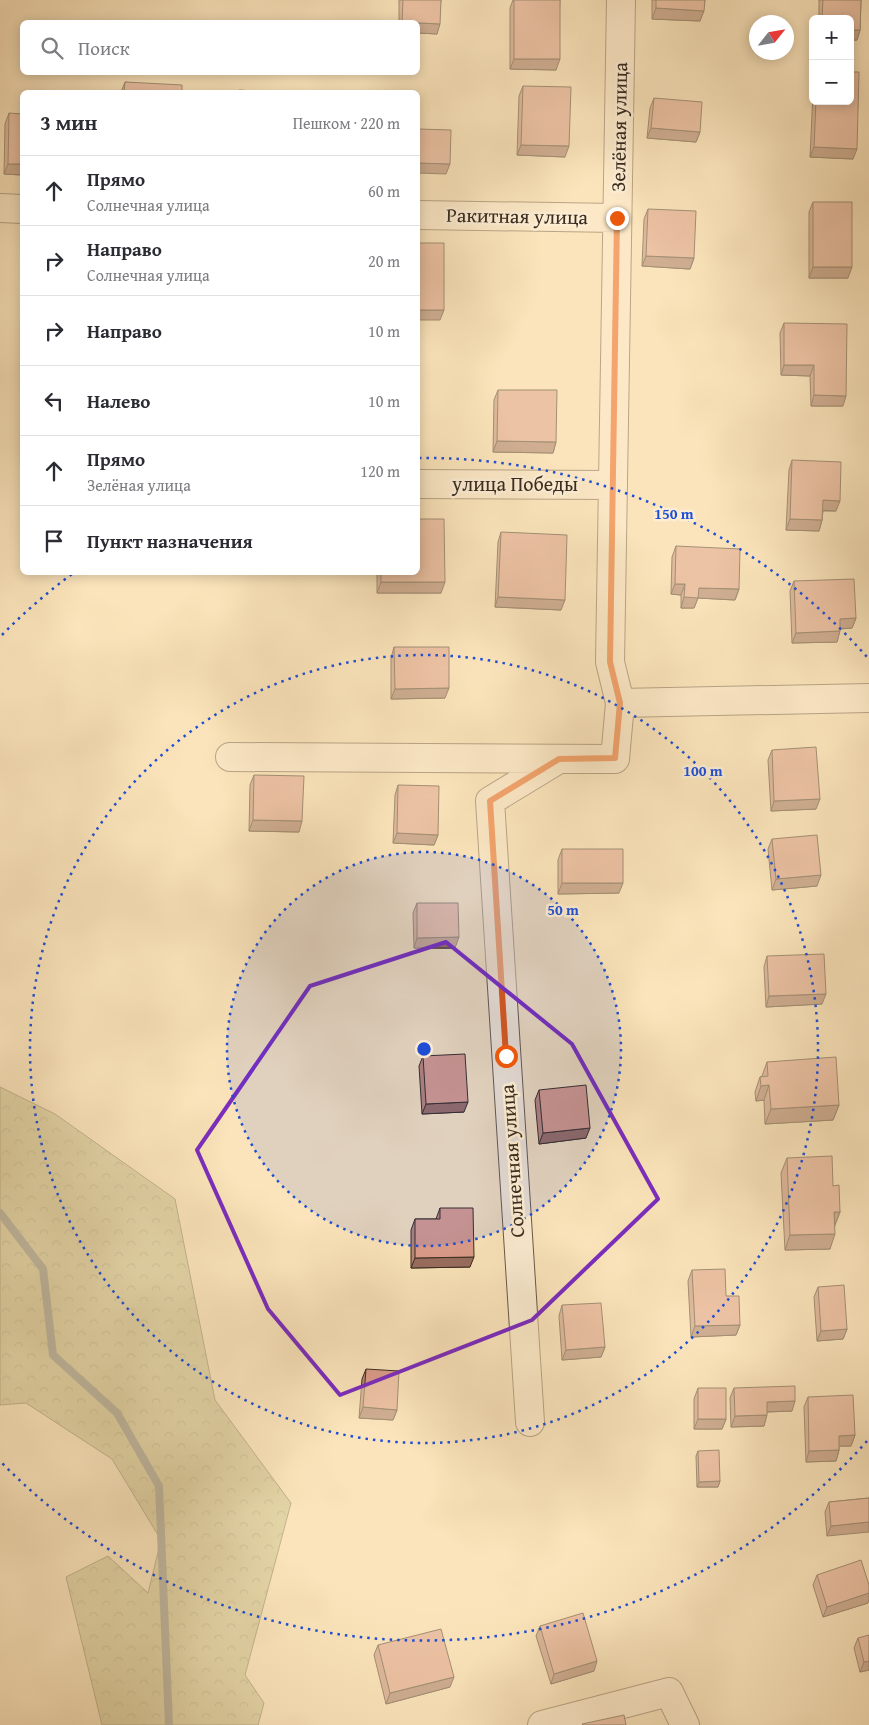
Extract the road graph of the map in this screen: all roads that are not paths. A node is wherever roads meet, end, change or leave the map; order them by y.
1 (621, 0) edge
2 (0, 208) edge
3 (20, 208) edge
4 (420, 215) edge
5 (617, 218) junction
6 (420, 484) edge
7 (613, 485) junction
8 (869, 698) edge
9 (620, 703) junction
10 (230, 757) dead end
11 (559, 759) junction
12 (530, 1422) dead end
13 (542, 1725) edge
14 (685, 1725) edge

1 - 5 street, Зелёная улица
2 - 3 street
4 - 5 street, Ракитная улица
5 - 7 street, Зелёная улица
6 - 7 street, улица Победы
7 - 9 street, Зелёная улица
8 - 9 street
9 - 11 street, Зелёная улица
10 - 11 street
11 - 12 street, Солнечная улица
13 - 14 street

